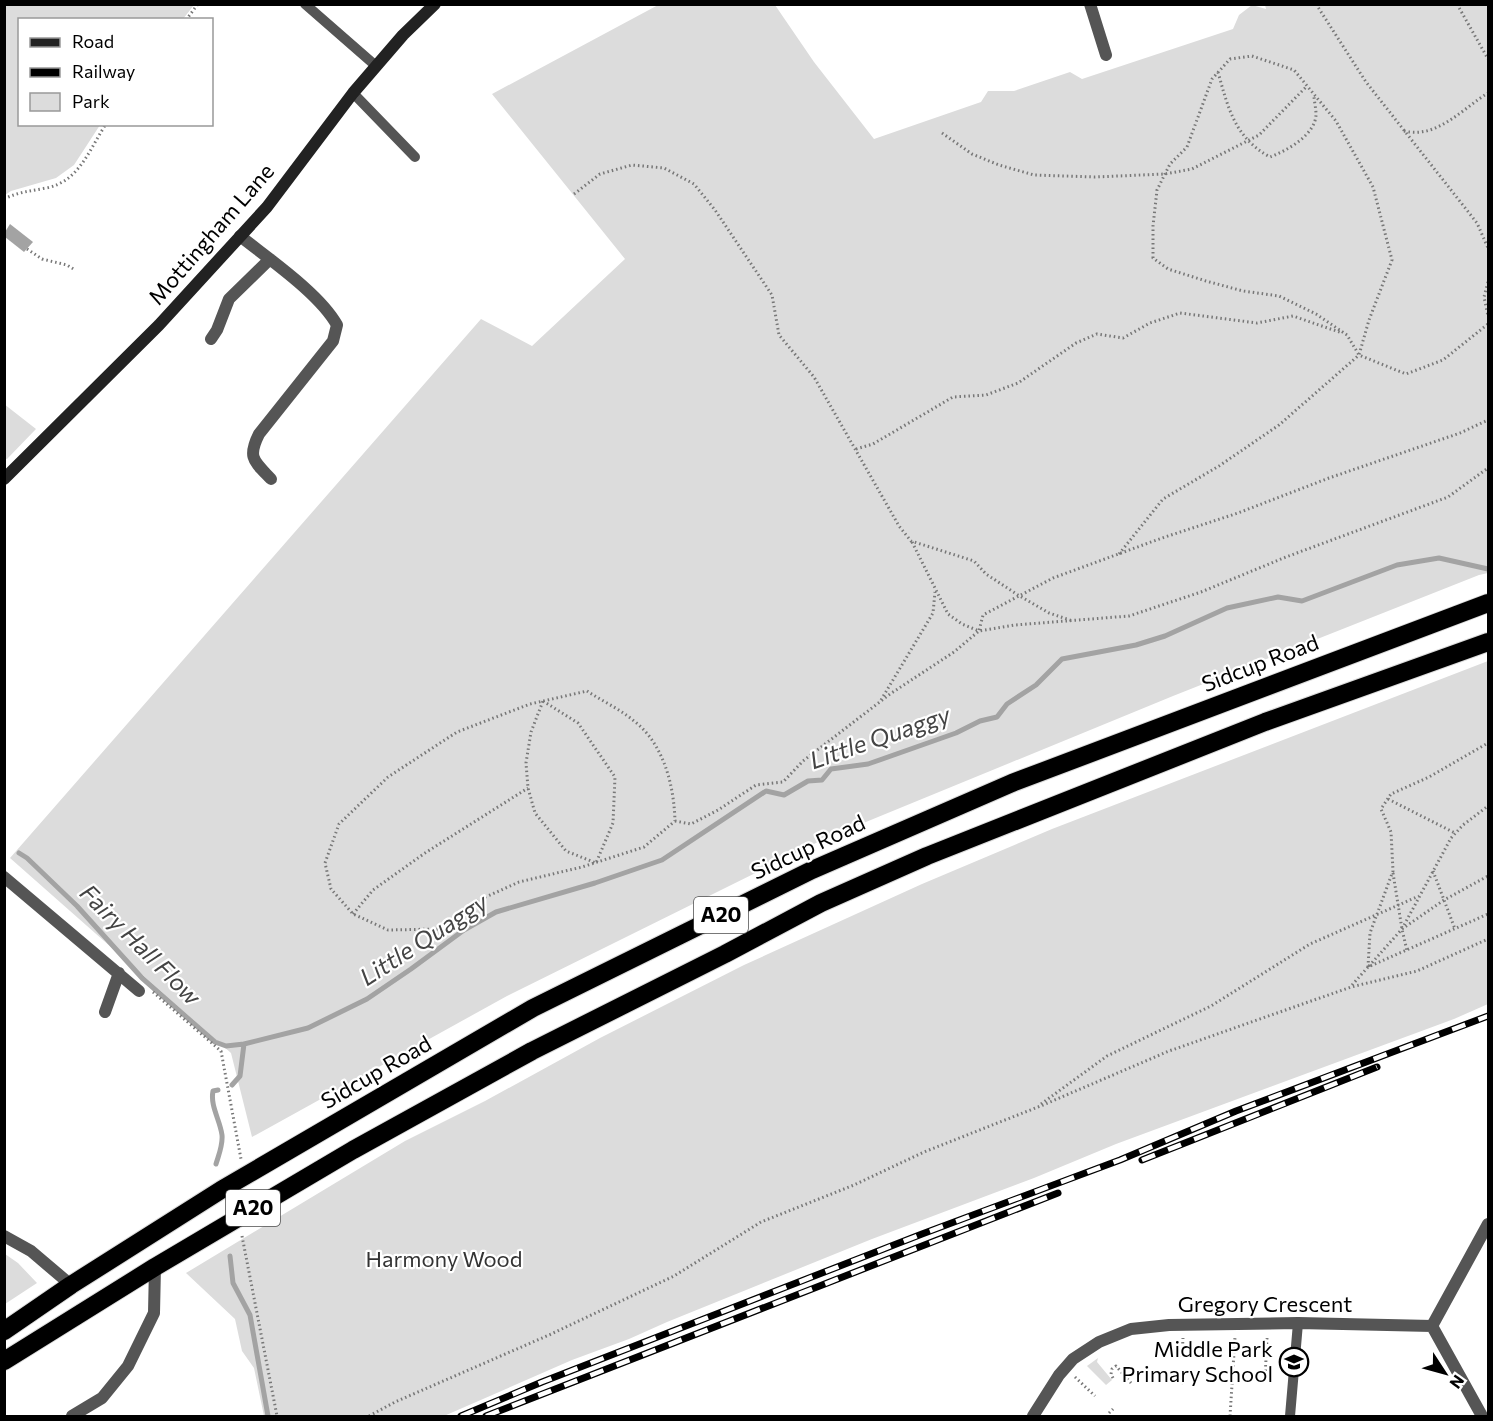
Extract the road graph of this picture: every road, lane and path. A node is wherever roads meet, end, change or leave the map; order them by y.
1 (198, 4) edge
2 (305, 4) edge
3 (435, 4) edge
4 (1090, 4) edge
5 (1316, 4) edge
6 (1457, 4) edge
7 (188, 18) edge
8 (1106, 55) dead end
9 (1488, 59) edge
10 (376, 66) junction
11 (1218, 72) junction
12 (1307, 86) junction
13 (353, 93) junction
14 (1488, 93) edge
15 (1314, 94) junction
16 (105, 126) edge
17 (1404, 131) junction
18 (942, 133) dead end
19 (1247, 141) junction
20 (415, 157) dead end
21 (1165, 174) junction
22 (574, 194) dead end
23 (4, 199) edge
24 (240, 236) junction
25 (1488, 248) edge
26 (27, 249) dead end
27 (270, 259) junction
28 (75, 270) dead end
29 (1488, 282) edge
30 (1488, 316) edge
31 (1488, 324) edge
32 (1347, 335) junction
33 (210, 339) dead end
34 (1359, 355) junction
35 (1488, 420) edge
36 (856, 449) junction
37 (1488, 468) edge
38 (6, 473) edge
39 (271, 479) dead end
40 (911, 541) junction
41 (1119, 554) junction
42 (935, 590) junction
43 (1018, 595) junction
44 (1488, 603) edge
45 (1075, 621) junction
46 (979, 632) junction
47 (1488, 642) edge
48 (543, 701) junction
49 (879, 702) junction
50 (1488, 743) edge
51 (528, 788) junction
52 (1388, 799) junction
53 (1488, 806) edge
54 (675, 822) junction
55 (1455, 833) junction
56 (596, 863) junction
57 (1393, 871) junction
58 (1433, 871) junction
59 (1488, 876) edge
60 (4, 877) edge
61 (1419, 896) junction
62 (1444, 900) junction
63 (1398, 905) junction
64 (353, 914) junction
65 (1488, 914) edge
66 (1377, 915) junction
67 (1401, 929) junction
68 (1455, 929) junction
69 (1488, 939) edge
70 (1407, 951) junction
71 (1368, 967) junction
72 (119, 973) junction
73 (1351, 987) junction
74 (139, 991) dead end
75 (105, 1012) dead end
76 (221, 1051) dead end
77 (1037, 1107) junction
78 (242, 1161) dead end
79 (1488, 1224) edge
80 (240, 1231) dead end
81 (4, 1236) edge
82 (155, 1267) junction
83 (71, 1285) junction
84 (1298, 1323) junction
85 (1432, 1326) junction
86 (4, 1331) edge
87 (1235, 1336) dead end
88 (1267, 1336) dead end
89 (4, 1361) edge
90 (1065, 1367) junction
91 (1113, 1378) dead end
92 (1266, 1380) dead end
93 (1131, 1383) dead end
94 (1095, 1396) dead end
95 (72, 1416) edge
96 (277, 1416) edge
97 (369, 1416) edge
98 (1033, 1416) edge
99 (1230, 1416) edge
100 (1290, 1416) edge
101 (1482, 1416) edge

1 - 7 path
2 - 10 lane
3 - 10 street, Mottingham Lane
4 - 8 street
5 - 17 path
6 - 9 path
10 - 13 street, Mottingham Lane
11 - 12 path
11 - 19 path
11 - 21 path
12 - 15 path
12 - 19 path
13 - 20 lane
13 - 24 street, Mottingham Lane
14 - 17 path
15 - 19 path
15 - 34 path
16 - 23 path
17 - 25 path
18 - 21 path
19 - 21 path
21 - 32 path
22 - 36 path
24 - 27 street
24 - 38 street, Mottingham Lane
26 - 28 path
27 - 33 street
27 - 39 street
29 - 30 path
31 - 34 path
32 - 34 path
32 - 36 path
34 - 41 path
35 - 41 path
36 - 40 path
37 - 45 path
40 - 42 path
40 - 43 path
41 - 43 path
42 - 46 path
42 - 49 path
43 - 45 path
43 - 46 path
44 - 83 highway, Sidcup Road / A20
45 - 46 path
46 - 49 path
47 - 82 highway, A20
48 - 51 path
48 - 54 path
48 - 56 path
48 - 64 path
49 - 54 path
50 - 52 path
51 - 56 path
51 - 64 path
52 - 55 path
52 - 57 path
53 - 55 path
54 - 56 path
55 - 58 path
56 - 64 path
57 - 63 path
57 - 66 path
58 - 61 path
58 - 62 path
59 - 62 path
60 - 72 street
61 - 63 path
61 - 67 path
62 - 67 path
62 - 68 path
63 - 66 path
63 - 67 path
65 - 68 path
66 - 71 path
66 - 77 path
67 - 70 path
67 - 71 path
68 - 70 path
69 - 73 path
70 - 71 path
71 - 73 path
72 - 74 street
72 - 75 street
73 - 77 path
76 - 78 path
77 - 97 path
79 - 85 street
80 - 96 path
81 - 83 street
82 - 89 highway, A20
82 - 95 street
83 - 86 highway, Sidcup Road / A20
84 - 85 street, Gregory Crescent
84 - 90 street, Gregory Crescent
84 - 100 lane
85 - 101 street
87 - 99 path
88 - 92 path
90 - 94 path
90 - 98 street, Gregory Crescent
91 - 93 path

